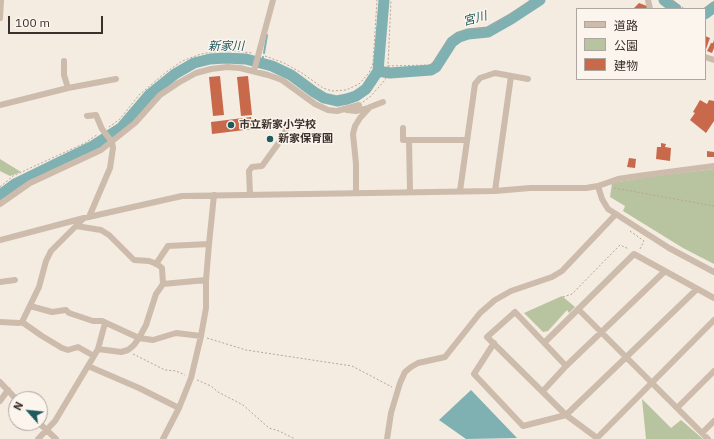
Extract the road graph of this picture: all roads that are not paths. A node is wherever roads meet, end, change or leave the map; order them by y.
1 (1, 0) edge
2 (273, 0) edge
3 (0, 18) edge
4 (64, 61) dead end
5 (254, 71) junction
6 (511, 76) junction
7 (116, 79) dead end
8 (528, 79) dead end
9 (68, 88) junction
10 (383, 102) dead end
11 (0, 105) edge
12 (359, 105) road end
13 (370, 108) junction
14 (345, 110) junction
15 (87, 116) dead end
16 (287, 127) dead end
17 (403, 128) dead end
18 (409, 140) junction
19 (467, 140) junction
20 (112, 142) junction
21 (714, 166) edge
22 (598, 186) junction
23 (410, 191) junction
24 (460, 191) junction
25 (495, 191) junction
26 (356, 192) junction
27 (214, 195) junction
28 (250, 195) junction
29 (0, 204) edge
30 (616, 214) junction
31 (86, 217) junction
32 (76, 226) junction
33 (0, 240) edge
34 (209, 244) junction
35 (156, 264) junction
36 (664, 272) junction
37 (714, 272) edge
38 (15, 280) dead end
39 (206, 280) junction
40 (0, 282) edge
41 (163, 284) junction
42 (697, 289) junction
43 (714, 298) edge
44 (30, 306) junction
45 (578, 309) junction
46 (714, 320) edge
47 (0, 322) edge
48 (22, 322) junction
49 (105, 323) junction
50 (602, 332) junction
51 (201, 336) junction
52 (140, 338) junction
53 (545, 342) junction
54 (494, 343) junction
55 (98, 349) junction
56 (94, 356) junction
57 (626, 357) junction
58 (88, 366) junction
59 (566, 366) junction
60 (714, 371) edge
61 (0, 382) edge
62 (651, 382) junction
63 (8, 390) joint
64 (543, 391) junction
65 (0, 401) edge
66 (179, 408) junction
67 (676, 408) junction
68 (566, 415) junction
69 (714, 421) edge
70 (48, 429) edge
71 (46, 431) edge
72 (48, 431) edge
73 (702, 433) junction
74 (38, 439) edge
75 (56, 439) edge
76 (163, 439) edge
77 (387, 439) edge
78 (708, 439) edge

1 - 3 street
2 - 5 street
4 - 9 street
5 - 14 street
5 - 20 street
6 - 8 street
6 - 19 street
6 - 25 street
7 - 9 street
9 - 11 street
10 - 13 street
12 - 14 street
13 - 14 street
13 - 26 street
15 - 20 street
16 - 28 street
17 - 18 street
18 - 19 street
18 - 23 street
19 - 24 street
20 - 29 street
20 - 31 street
21 - 22 street
22 - 25 street
22 - 30 street
23 - 24 street
23 - 26 street
24 - 25 street
26 - 28 street
27 - 28 street
27 - 31 street
27 - 34 street
30 - 37 street
30 - 77 street
31 - 32 street
31 - 33 street
32 - 35 street
32 - 44 street
34 - 35 street
34 - 39 street
35 - 41 street
36 - 42 street
36 - 45 street
36 - 50 street
38 - 40 street
39 - 41 street
39 - 51 street
41 - 52 street
42 - 43 street
42 - 57 street
44 - 48 street
44 - 49 street
45 - 50 street
45 - 53 street
46 - 62 street
47 - 48 street
48 - 56 street
49 - 52 street
49 - 55 street
50 - 57 street
50 - 59 street
51 - 52 street
51 - 66 street
52 - 55 street
53 - 54 street
53 - 59 street
54 - 64 street
54 - 68 street
55 - 56 street
56 - 58 street
57 - 62 street
57 - 68 street
58 - 66 street
58 - 70 street
59 - 64 street
60 - 67 street
61 - 63 street
62 - 67 street
62 - 68 street
63 - 65 street
64 - 68 street
66 - 76 street
67 - 73 street
69 - 73 street
71 - 74 street
72 - 75 street
73 - 78 street

